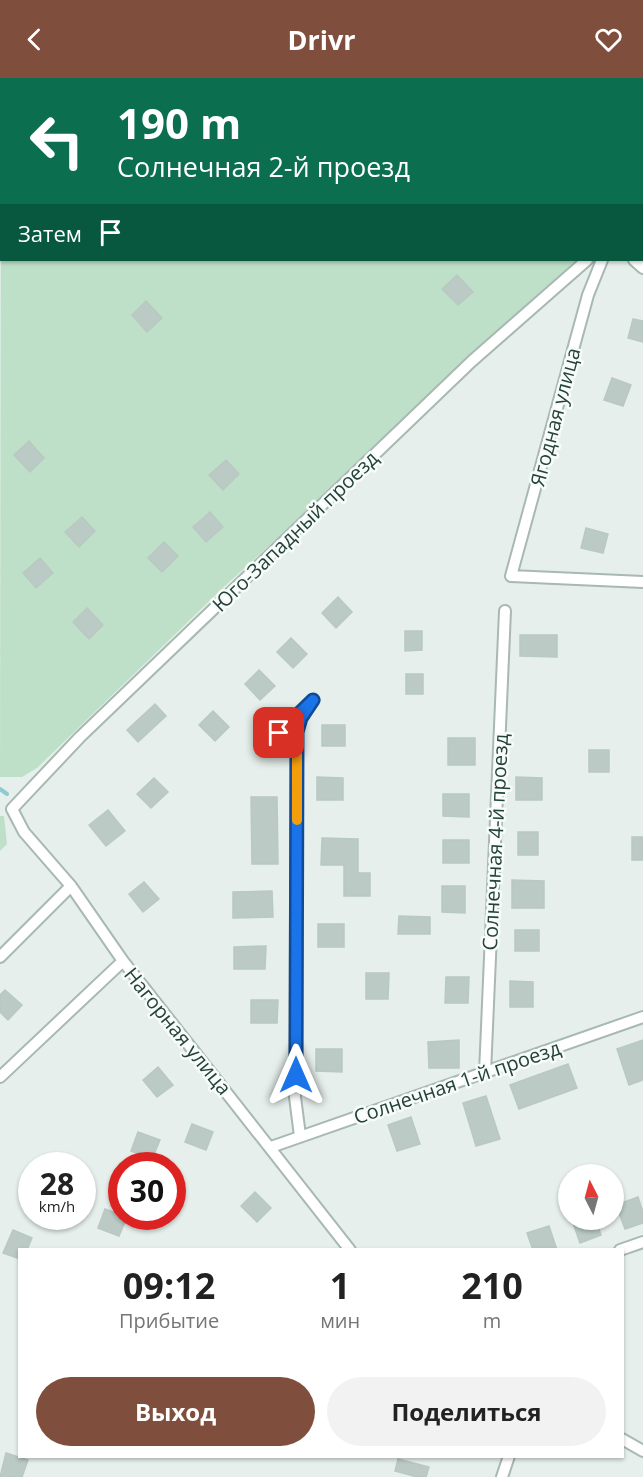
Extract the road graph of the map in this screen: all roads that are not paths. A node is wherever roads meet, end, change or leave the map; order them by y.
1 (586, 261) edge
2 (602, 261) edge
3 (643, 582) edge
4 (505, 611) dead end
5 (262, 750) dead end
6 (12, 809) junction
7 (0, 810) edge
8 (71, 886) junction
9 (0, 957) edge
10 (123, 961) junction
11 (643, 1017) edge
12 (485, 1073) junction
13 (0, 1077) edge
14 (300, 1136) junction
15 (271, 1147) junction
16 (643, 1242) edge
17 (348, 1248) edge
18 (624, 1249) edge
19 (624, 1440) edge
20 (643, 1451) edge
21 (508, 1458) edge
22 (502, 1477) edge

1 - 6 street, Юго-Западный проезд
2 - 3 street, Ягодная улица
4 - 12 street, Солнечная 4-й проезд
5 - 14 street
6 - 7 street
6 - 8 street, Нагорная улица
8 - 9 street
8 - 10 street, Нагорная улица
10 - 13 street
10 - 15 street, Нагорная улица
11 - 12 street, Солнечная 1-й проезд
12 - 14 street, Солнечная 1-й проезд
14 - 15 street, Солнечная 1-й проезд
15 - 17 street, Нагорная улица
16 - 18 street
19 - 20 street
21 - 22 street

